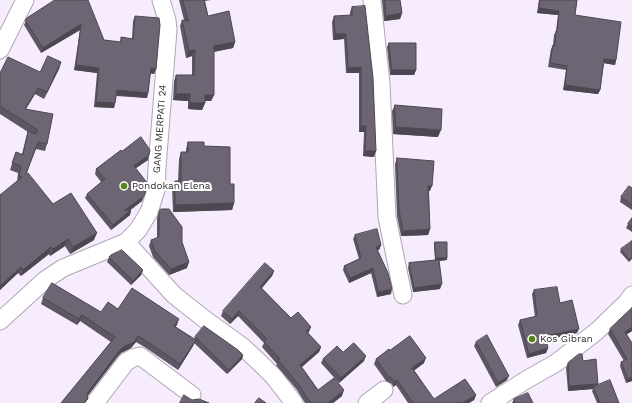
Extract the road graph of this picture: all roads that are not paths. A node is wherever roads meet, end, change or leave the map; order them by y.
1 (26, 0) edge
2 (161, 0) edge
3 (372, 0) edge
4 (0, 50) edge
5 (126, 242) junction
6 (403, 295) dead end
7 (632, 295) edge
8 (0, 321) edge
9 (384, 390) dead end
10 (192, 395) dead end
11 (95, 403) edge
12 (294, 403) edge
13 (367, 403) edge
14 (490, 403) edge

1 - 4 street
2 - 5 street, GANG MERPATI 24
3 - 6 street
5 - 8 street, GANG MERPATI 24
5 - 12 street
7 - 14 street
9 - 13 street
10 - 11 street

